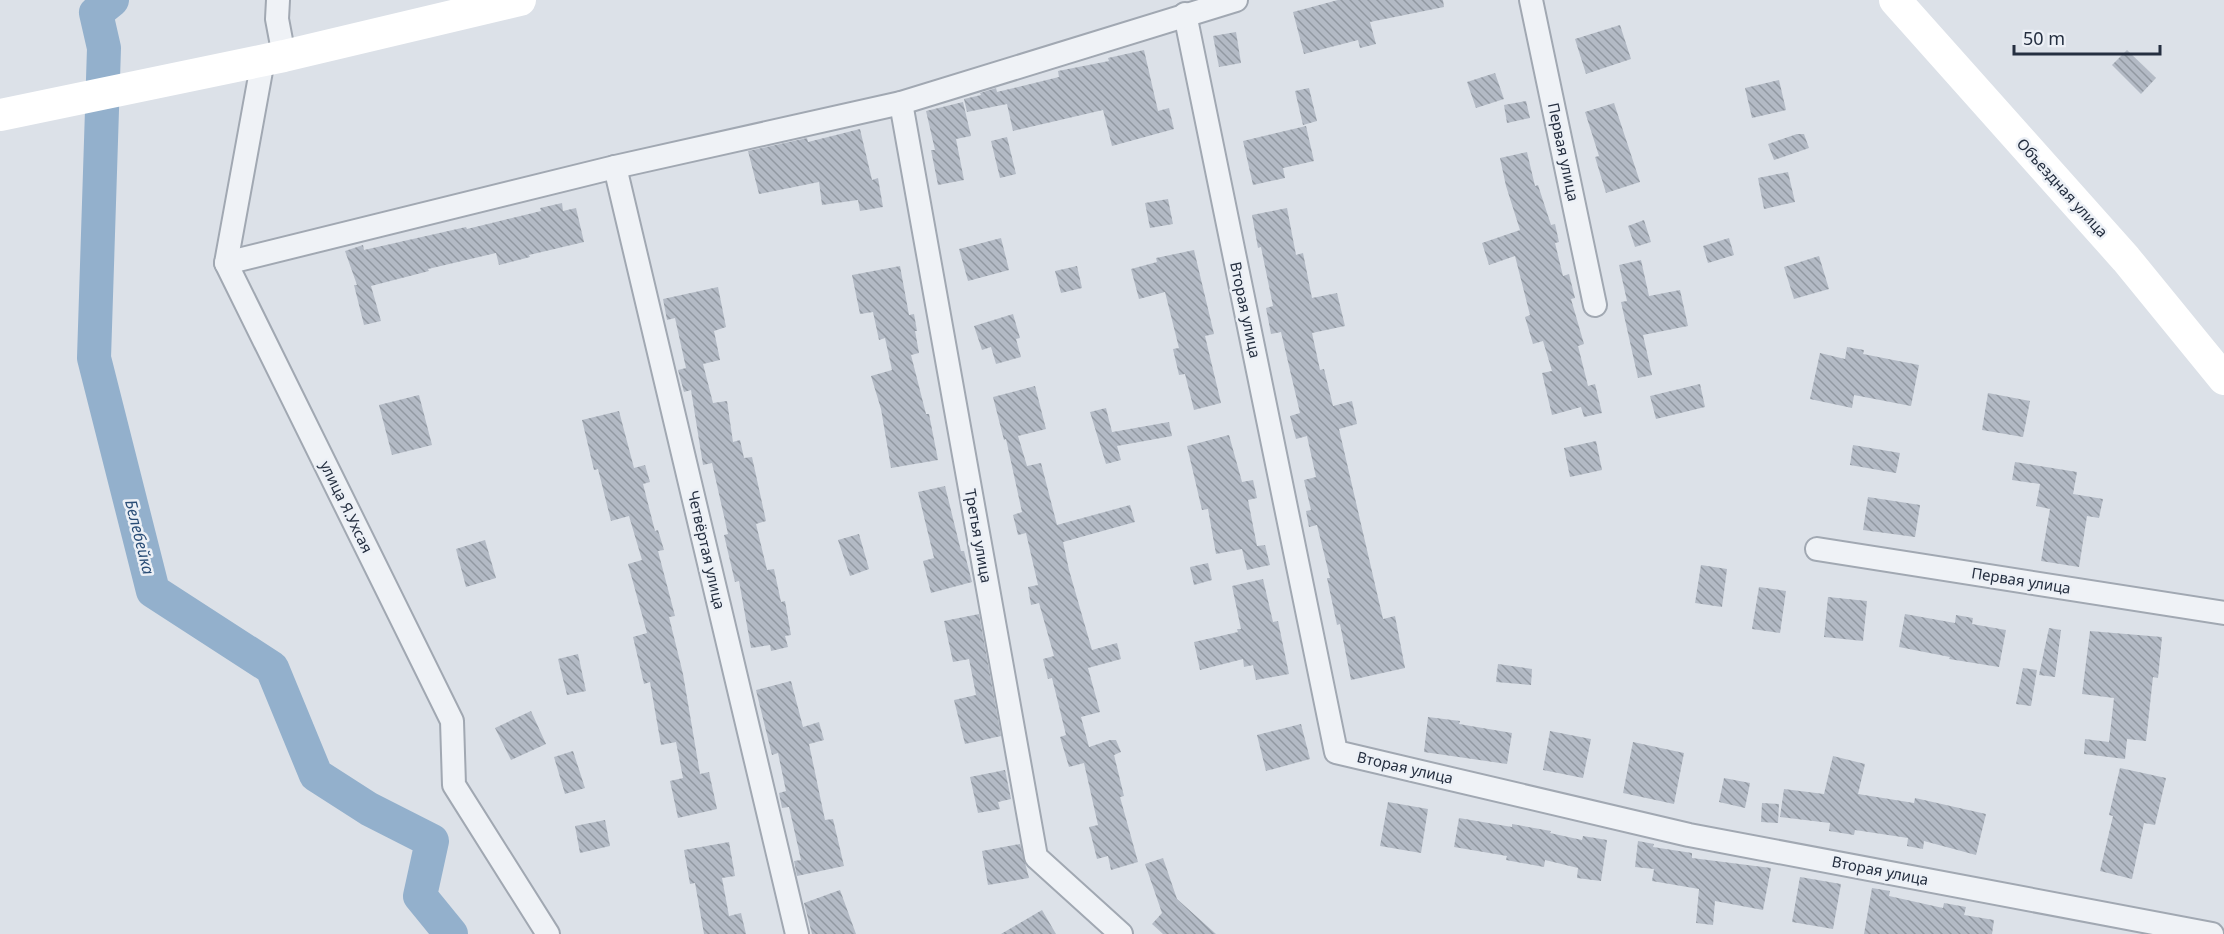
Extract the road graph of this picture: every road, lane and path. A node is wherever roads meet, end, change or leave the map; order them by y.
1 (278, 0) edge
2 (520, 0) edge
3 (1236, 0) edge
4 (1531, 0) edge
5 (1894, 0) edge
6 (1185, 14) junction
7 (273, 58) junction
8 (901, 103) junction
9 (0, 115) edge
10 (615, 167) junction
11 (226, 263) junction
12 (1594, 305) dead end
13 (2224, 379) edge
14 (1817, 549) dead end
15 (2224, 612) edge
16 (548, 934) edge
17 (797, 934) edge
18 (1121, 934) edge
19 (2212, 934) edge

1 - 7 street
2 - 7 main road
3 - 6 street
4 - 12 street, Первая улица
5 - 13 main road, Объездная улица
6 - 8 street
6 - 19 street, Вторая улица
7 - 9 main road
7 - 11 street
8 - 10 street
8 - 18 street, Третья улица
10 - 11 street
10 - 17 street, Четвёртая улица
11 - 16 street, улица Я.Ухсая
14 - 15 street, Первая улица

